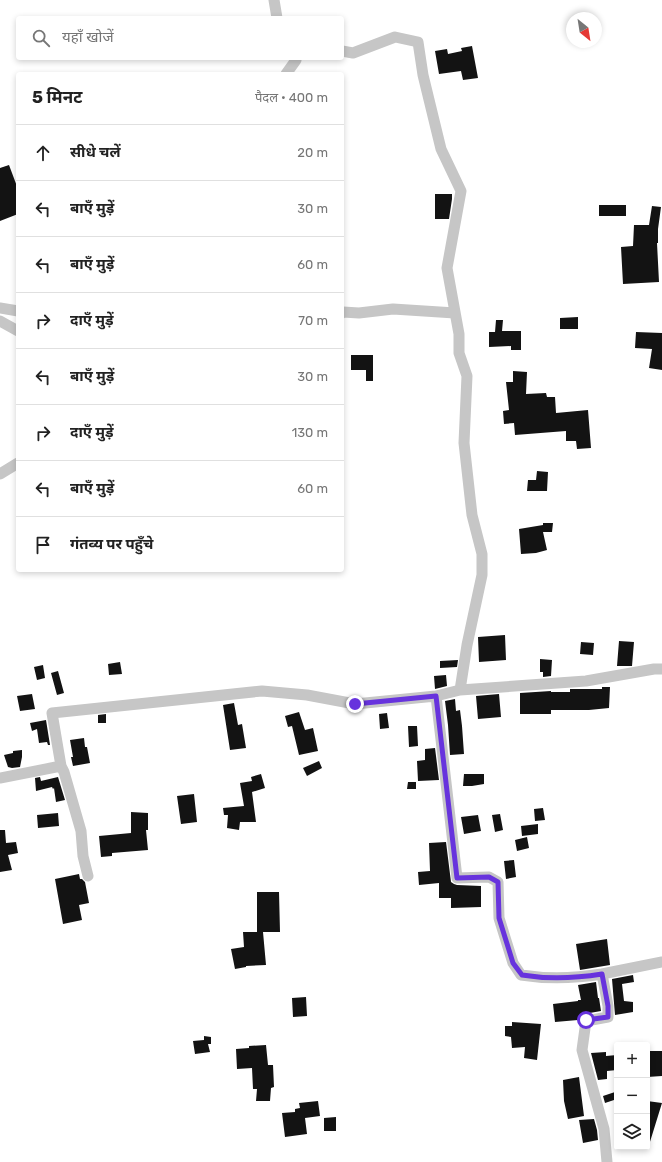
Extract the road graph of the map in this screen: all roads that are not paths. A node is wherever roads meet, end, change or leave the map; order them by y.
1 (274, 0) edge
2 (277, 16) edge
3 (344, 51) edge
4 (296, 60) edge
5 (287, 72) edge
6 (0, 308) edge
7 (16, 311) edge
8 (344, 312) edge
9 (455, 313) junction
10 (0, 321) edge
11 (16, 330) edge
12 (16, 464) edge
13 (0, 474) edge
14 (662, 669) edge
15 (460, 690) junction
16 (436, 696) junction
17 (61, 766) junction
18 (0, 778) edge
19 (88, 876) dead end
20 (662, 962) edge
21 (602, 974) junction
22 (607, 1162) edge

1 - 2 street
3 - 9 street
4 - 5 street
6 - 7 street
8 - 9 street
9 - 15 street
10 - 11 street
12 - 13 street
14 - 15 street
15 - 16 street
16 - 17 street
16 - 21 street
17 - 18 street
17 - 19 street
20 - 21 street
21 - 22 street

